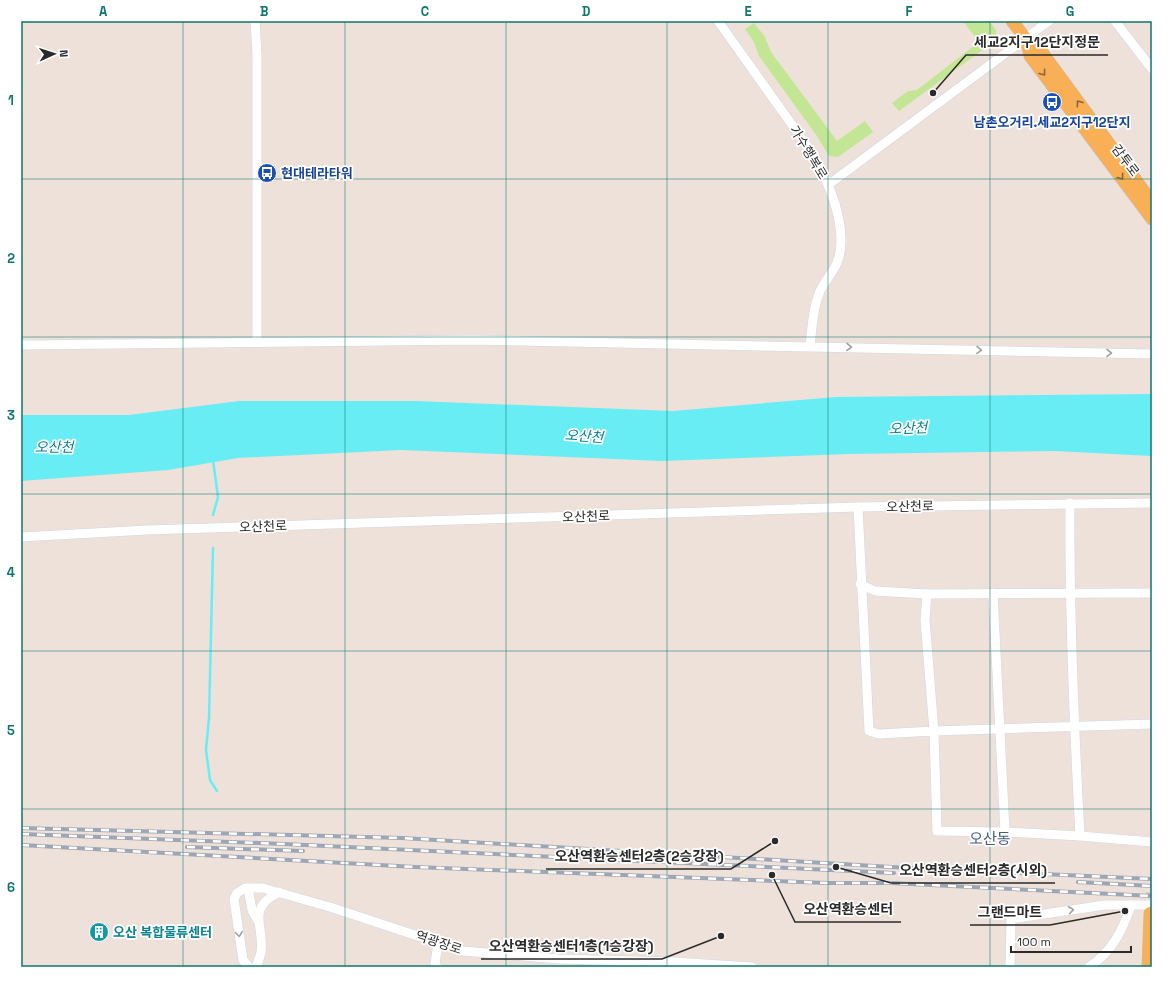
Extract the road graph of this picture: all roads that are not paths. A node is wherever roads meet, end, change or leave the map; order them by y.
1 (255, 21) edge
2 (718, 21) edge
3 (1012, 21) edge
4 (1049, 21) edge
5 (1115, 21) edge
6 (1026, 39) junction
7 (1152, 69) edge
8 (828, 185) junction
9 (1152, 202) edge
10 (1152, 219) edge
11 (257, 342) junction
12 (21, 345) edge
13 (810, 346) junction
14 (1152, 354) edge
15 (1070, 503) junction
16 (1152, 503) edge
17 (858, 507) junction
18 (21, 537) edge
19 (860, 584) junction
20 (1069, 592) junction
21 (993, 593) junction
22 (1152, 593) edge
23 (927, 594) junction
24 (1152, 724) edge
25 (1074, 726) junction
26 (1000, 728) junction
27 (934, 731) junction
28 (1005, 832) junction
29 (1080, 836) junction
30 (1152, 842) edge
31 (248, 888) junction
32 (278, 892) junction
33 (1131, 905) junction
34 (1151, 909) edge
35 (258, 921) junction
36 (438, 944) junction
37 (560, 963) edge
38 (249, 967) edge
39 (256, 967) edge
40 (437, 967) edge
41 (752, 967) edge
42 (1010, 967) edge
43 (1089, 967) edge
44 (1148, 967) edge

1 - 11 street
2 - 8 street, 가수행복로
3 - 6 main road, 감투로
4 - 6 street
5 - 7 street
6 - 8 street
9 -> 6 main road, 감투로
6 -> 10 main road, 감투로
8 - 13 street, 가수행복로
11 - 12 street
11 - 13 street
13 -> 14 street
15 - 16 street, 오산천로
15 - 17 street, 오산천로
15 - 20 street
17 - 18 street, 오산천로
17 - 19 street
19 - 23 street
19 - 27 street
20 - 21 street
20 - 22 street
20 - 25 street
21 - 23 street
21 - 26 street
23 - 27 street
24 - 25 street
25 - 26 street
25 - 29 street
26 - 27 street
26 - 28 street
27 - 28 street
28 - 29 street
29 - 30 street
31 - 32 street, 역광장로
31 - 35 street
31 -> 38 street
32 - 35 street
32 - 36 street, 역광장로
33 - 34 street
42 -> 33 street
33 - 43 street
34 - 44 main road
35 - 39 street
36 - 37 street, 역광장로
36 - 40 street
37 - 41 street, 역광장로

